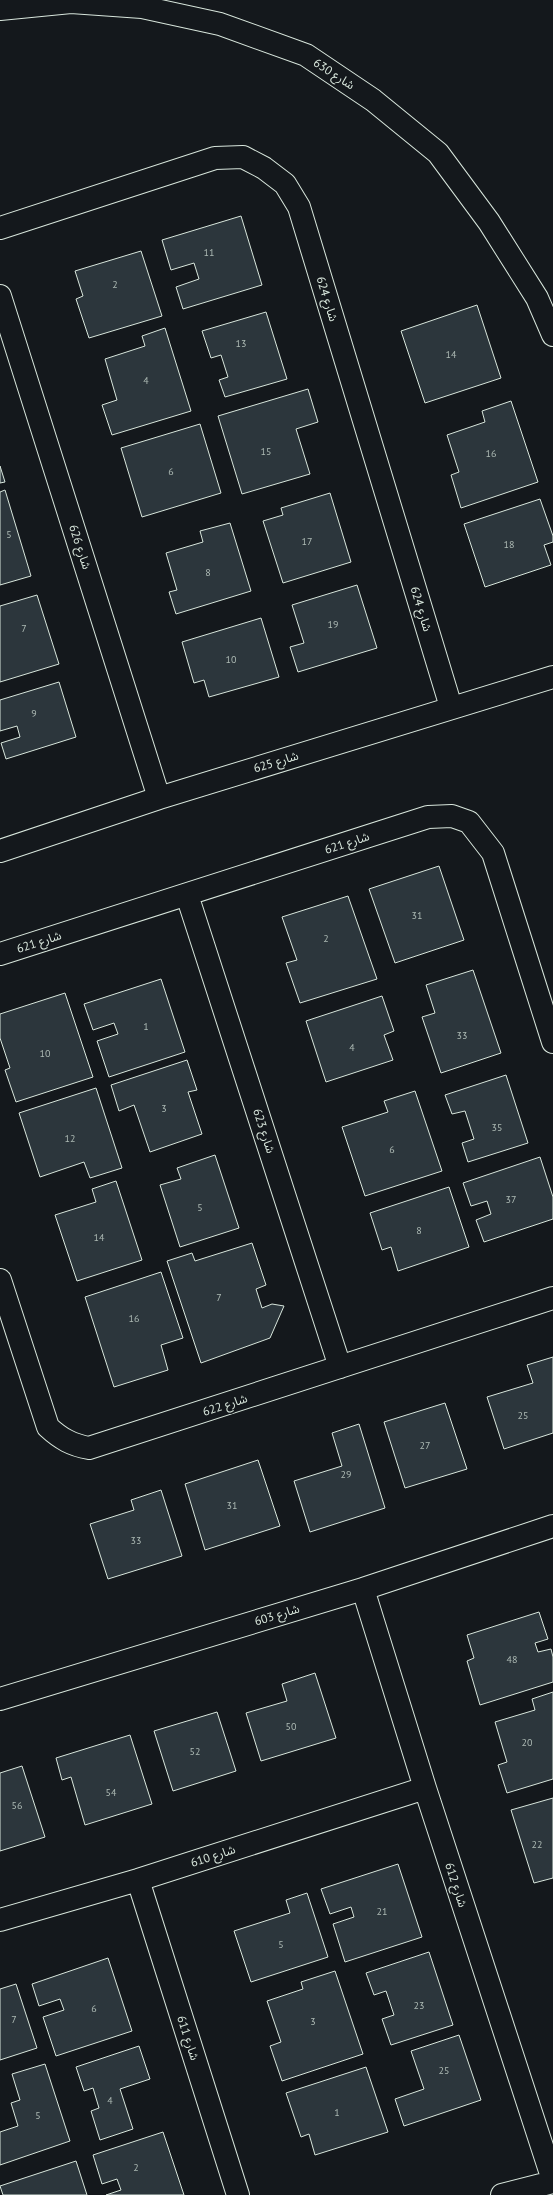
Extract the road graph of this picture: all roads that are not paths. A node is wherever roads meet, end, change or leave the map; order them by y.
1 (0, 9) edge
2 (0, 228) edge
3 (0, 296) edge
4 (553, 335) edge
5 (553, 677) edge
6 (451, 707) junction
7 (159, 798) junction
8 (0, 851) edge
9 (187, 895) junction
10 (0, 954) edge
11 (553, 1042) edge
12 (0, 1280) edge
13 (553, 1298) edge
14 (340, 1367) junction
15 (553, 1526) edge
16 (363, 1589) junction
17 (0, 1699) edge
18 (425, 1788) junction
19 (138, 1880) junction
20 (0, 1920) edge
21 (553, 2181) edge
22 (238, 2195) edge
23 (502, 2195) edge

1 - 4 street, شارع 630
2 - 6 street, شارع 624
3 - 7 street, شارع 626
5 - 6 street, شارع 625
6 - 7 street, شارع 625
7 - 8 street, شارع 625
9 - 10 street, شارع 621
9 - 11 street, شارع 621
9 - 14 street, شارع 623
12 - 14 street, شارع 622
13 - 14 street, شارع 622
15 - 16 street, شارع 603
16 - 17 street, شارع 603
16 - 18 street, شارع 612
18 - 19 street, شارع 610
18 - 21 street, شارع 612
19 - 20 street, شارع 610
19 - 22 street, شارع 611
21 - 23 street

